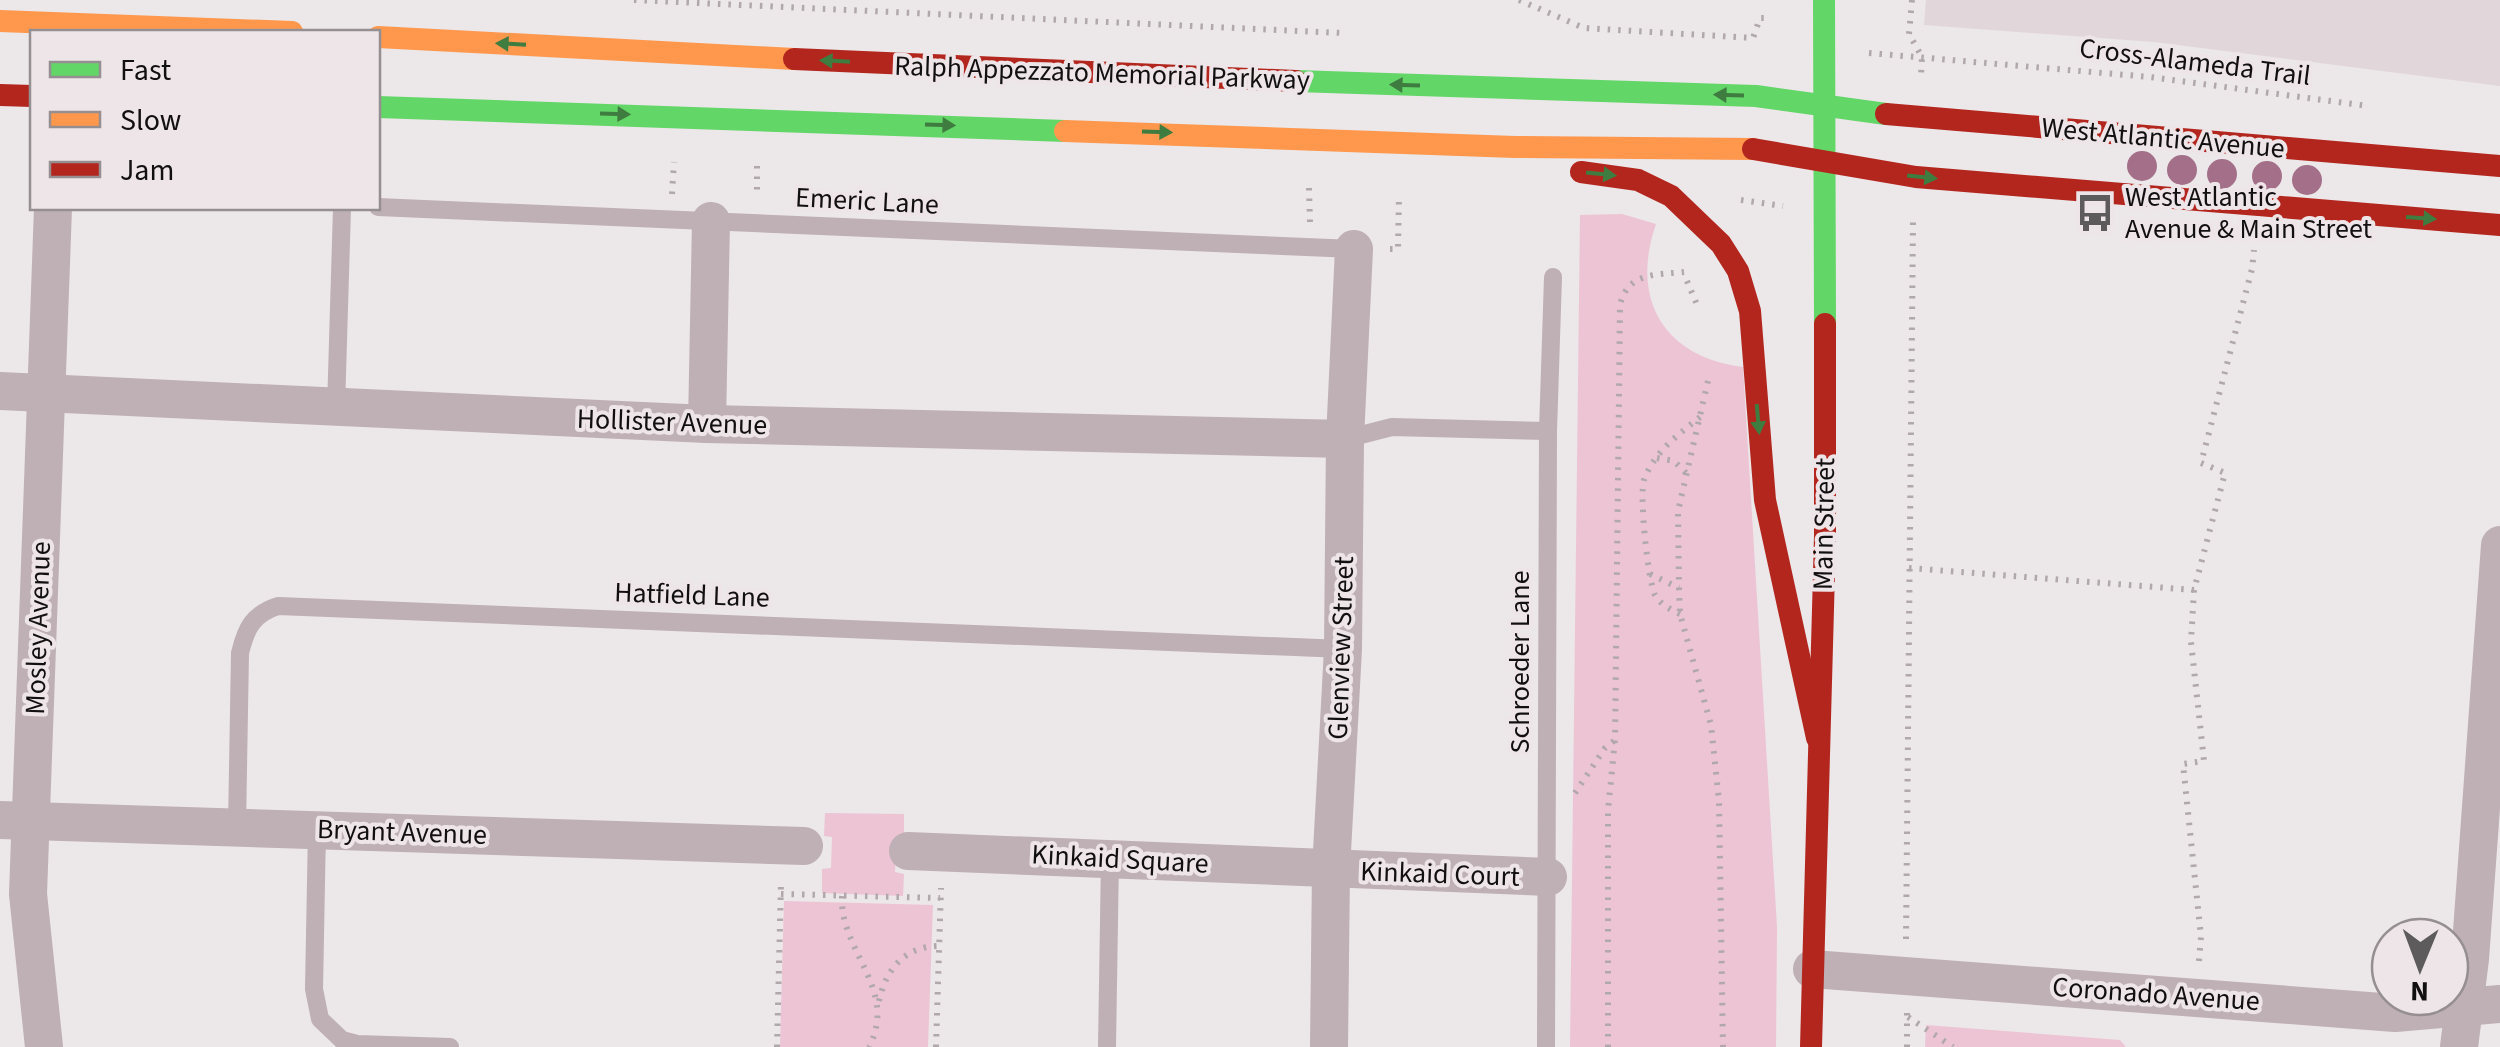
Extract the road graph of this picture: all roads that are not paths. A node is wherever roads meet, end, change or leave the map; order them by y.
1 (1824, 0) edge
2 (68, 18) edge
3 (0, 21) edge
4 (260, 30) edge
5 (380, 37) edge
6 (0, 95) edge
7 (30, 96) edge
8 (1826, 105) junction
9 (380, 107) edge
10 (1059, 128) junction
11 (1826, 161) junction
12 (2500, 166) edge
13 (380, 208) edge
14 (53, 210) edge
15 (342, 210) edge
16 (712, 221) junction
17 (2500, 225) edge
18 (1354, 249) joint
19 (1554, 277) dead end
20 (0, 392) edge
21 (47, 393) junction
22 (336, 408) junction
23 (707, 424) junction
24 (1548, 431) junction
25 (1345, 439) junction
26 (2500, 546) edge
27 (1344, 650) junction
28 (1817, 738) junction
29 (15, 821) edge
30 (237, 827) junction
31 (317, 830) junction
32 (793, 846) road end
33 (925, 851) road end
34 (1110, 858) junction
35 (1332, 870) junction
36 (1548, 877) junction
37 (1812, 968) junction
38 (2482, 1006) edge
39 (44, 1047) edge
40 (450, 1047) edge
41 (1107, 1047) edge
42 (1329, 1047) edge
43 (1546, 1047) edge
44 (1811, 1047) edge
45 (2460, 1047) edge

1 - 8 street, Main Street
2 - 3 street
2 - 4 street
8 -> 5 street, Ralph Appezzato Memorial Parkway
6 - 7 street
8 - 11 street, Main Street
8 - 12 street, West Atlantic Avenue
9 -> 10 street, Ralph Appezzato Memorial Parkway
10 -> 11 street, Ralph Appezzato Memorial Parkway
10 -> 28 street
11 -> 17 street
11 - 28 street, Main Street
13 - 16 lane, Emeric Lane
14 - 21 street, Mosley Avenue
15 - 22 lane
16 - 18 lane, Emeric Lane
16 - 23 street
18 - 25 street, Glenview Street
19 - 24 lane, Schroeder Lane
20 - 21 street, Hollister Avenue
21 - 22 street, Hollister Avenue
21 - 29 street, Mosley Avenue
22 - 23 street, Hollister Avenue
23 - 25 street, Hollister Avenue
24 - 25 lane
24 - 36 lane, Schroeder Lane
25 - 27 street, Glenview Street
26 - 38 street
27 - 30 lane, Hatfield Lane
27 - 35 street, Glenview Street
28 - 37 street, Main Street
29 - 30 street, Bryant Avenue
29 - 39 street, Mosley Avenue
30 - 31 street, Bryant Avenue
31 - 32 street, Bryant Avenue
31 - 40 lane
33 - 34 street, Kinkaid Square
34 - 35 street, Kinkaid Square
34 - 41 lane
35 - 36 street, Kinkaid Court
35 - 42 street, Glenview Street
36 - 43 lane, Schroeder Lane
37 - 38 street, Coronado Avenue
37 - 44 street, Main Street
38 - 45 street

